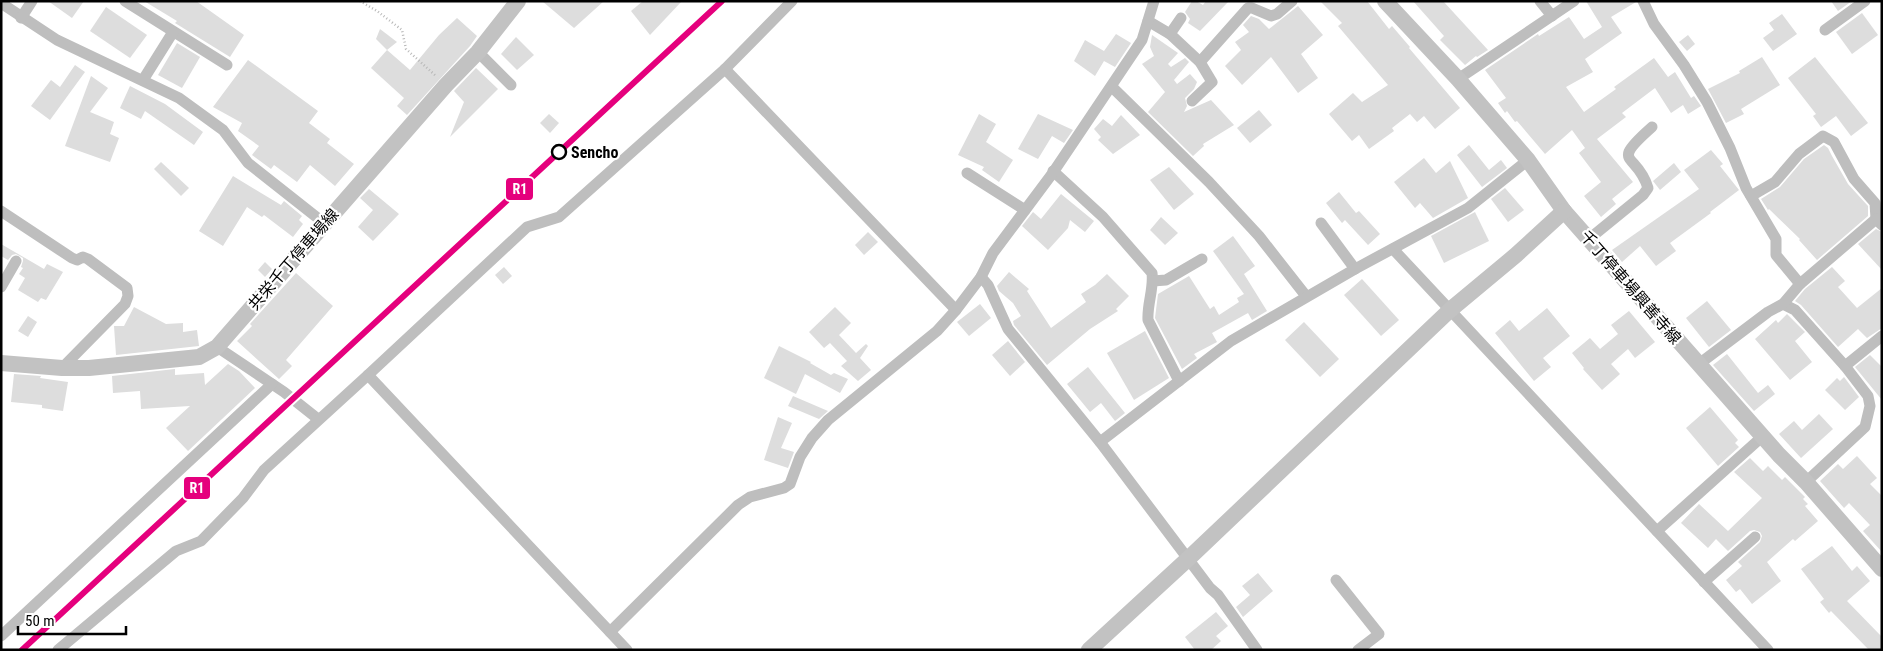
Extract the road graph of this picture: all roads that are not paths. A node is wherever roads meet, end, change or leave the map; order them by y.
1 (32, 1) edge
2 (125, 1) edge
3 (792, 1) edge
4 (1154, 1) edge
5 (1292, 1) edge
6 (1385, 1) edge
7 (1540, 1) edge
8 (1574, 1) edge
9 (1643, 1) edge
10 (1866, 1) edge
11 (1, 3) edge
12 (513, 3) edge
13 (1552, 16) junction
14 (21, 18) junction
15 (1180, 18) dead end
16 (1148, 21) junction
17 (1826, 30) dead end
18 (173, 32) junction
19 (1170, 34) junction
20 (478, 52) junction
21 (1200, 62) junction
22 (227, 65) dead end
23 (724, 68) junction
24 (1458, 79) junction
25 (143, 80) junction
26 (511, 85) dead end
27 (1112, 87) junction
28 (1192, 101) dead end
29 (1652, 127) dead end
30 (1528, 160) junction
31 (1053, 172) junction
32 (967, 173) dead end
33 (1751, 196) junction
34 (1, 210) edge
35 (1025, 210) junction
36 (1564, 211) junction
37 (1879, 222) edge
38 (324, 223) junction
39 (1321, 223) dead end
40 (1589, 239) junction
41 (1393, 249) junction
42 (1202, 259) dead end
43 (16, 261) dead end
44 (1355, 269) junction
45 (981, 277) junction
46 (1153, 281) junction
47 (1800, 284) junction
48 (1, 287) edge
49 (1306, 296) junction
50 (1783, 304) junction
51 (956, 310) junction
52 (1450, 310) junction
53 (1882, 336) edge
54 (217, 347) junction
55 (1, 363) edge
56 (1699, 364) junction
57 (1845, 366) junction
58 (62, 368) junction
59 (368, 375) junction
60 (1180, 381) junction
61 (272, 384) junction
62 (318, 419) junction
63 (1763, 436) junction
64 (1100, 442) junction
65 (1806, 482) junction
66 (1657, 531) junction
67 (1756, 537) dead end
68 (1189, 558) junction
69 (1882, 569) edge
70 (1336, 580) dead end
71 (1704, 582) junction
72 (610, 632) junction
73 (1, 636) edge
74 (58, 650) edge
75 (627, 650) edge
76 (1089, 650) edge
77 (1257, 650) edge
78 (1358, 650) edge
79 (1768, 650) edge

1 - 14 street
2 - 18 street
3 - 23 street
4 - 16 street
5 - 21 street
6 - 24 main road, 千丁停車場興善寺線
7 - 13 street
8 - 13 street
9 - 33 street
10 - 17 street
11 - 14 street
12 - 20 main road, 共栄千丁停車場線
13 - 24 street
14 - 25 street
15 - 19 street
16 - 19 street
16 - 27 street
18 - 22 street
18 - 25 street
19 - 21 street
20 - 26 street
20 - 38 main road, 共栄千丁停車場線
21 - 28 street
23 - 51 street
23 - 59 street
24 - 30 main road, 千丁停車場興善寺線
25 - 38 street
27 - 31 street
27 - 49 street
29 - 40 street
30 - 36 main road, 千丁停車場興善寺線
30 - 41 street
31 - 35 street
31 - 46 street
32 - 35 street
33 - 37 street
33 - 47 street
34 - 58 street
35 - 45 street
36 - 40 main road, 千丁停車場興善寺線
36 - 52 main road
37 - 47 street
38 - 54 main road, 共栄千丁停車場線
39 - 44 street
40 - 56 main road, 千丁停車場興善寺線
41 - 44 street
41 - 52 street
42 - 46 street
43 - 48 street
44 - 49 street
45 - 51 street
45 - 64 street
46 - 60 street
47 - 50 street
49 - 60 street
50 - 56 street
50 - 57 street
51 - 72 street
52 - 66 street
52 - 68 main road
53 - 57 street
54 - 58 main road, 共栄千丁停車場線
54 - 61 street
55 - 58 main road, 共栄千丁停車場線
56 - 63 main road, 千丁停車場興善寺線
57 - 65 street
59 - 62 street
59 - 72 street
60 - 64 street
61 - 62 street
61 - 73 street
62 - 74 street
63 - 65 main road, 千丁停車場興善寺線
63 - 66 street
64 - 68 street
65 - 69 main road, 千丁停車場興善寺線
66 - 71 street
67 - 71 street
68 - 76 main road
68 - 77 street
70 - 78 street
71 - 79 street
72 - 75 street

